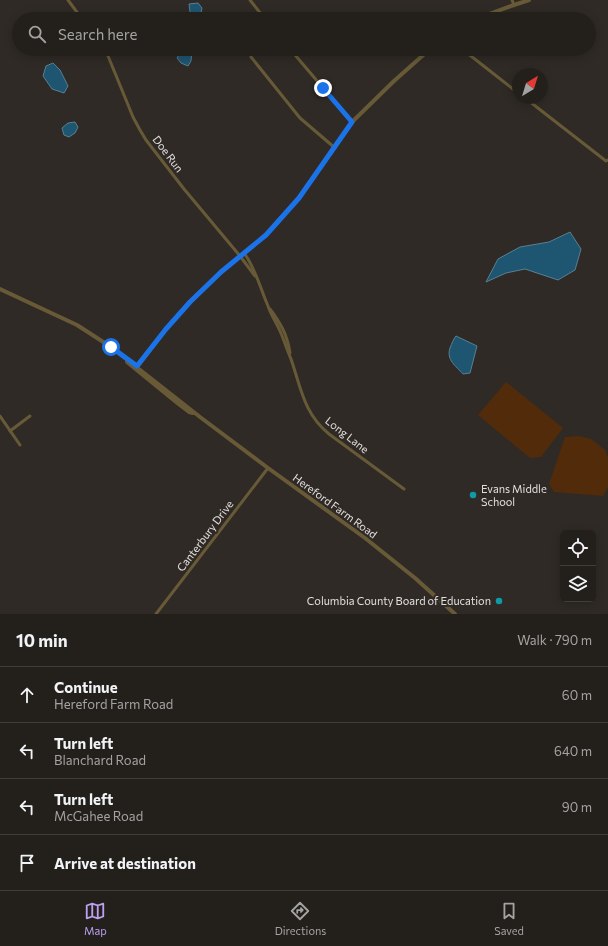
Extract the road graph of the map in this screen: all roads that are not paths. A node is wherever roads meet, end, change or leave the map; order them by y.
1 (68, 0) edge
2 (250, 0) edge
3 (529, 0) edge
4 (513, 2) edge
5 (77, 12) edge
6 (259, 12) edge
7 (491, 12) edge
8 (108, 56) edge
9 (296, 56) edge
10 (422, 56) edge
11 (471, 56) edge
12 (251, 57) dead end
13 (512, 88) edge
14 (533, 104) edge
15 (352, 122) junction
16 (335, 148) junction
17 (608, 160) edge
18 (242, 255) junction
19 (0, 289) edge
20 (111, 347) junction
21 (137, 366) junction
22 (0, 416) edge
23 (30, 416) dead end
24 (200, 417) junction
25 (10, 430) junction
26 (20, 445) dead end
27 (268, 468) junction
28 (404, 489) dead end
29 (156, 614) edge
30 (455, 614) edge

1 - 5 street
2 - 6 street
3 - 4 street
4 - 7 street
8 - 18 street, Doe Run
9 - 15 street
10 - 15 street
11 - 13 street
12 - 16 street
14 - 17 street
15 - 16 street
16 - 18 street
18 - 21 street
18 - 28 street, Long Lane
19 - 20 street, Hereford Farm Road
20 - 21 street, Hereford Farm Road
20 - 24 street, Hereford Farm Road
21 - 24 street, Hereford Farm Road
22 - 25 street
23 - 25 street
24 - 27 street, Hereford Farm Road
25 - 26 street
27 - 29 street, Canterbury Drive
27 - 30 street, Hereford Farm Road

